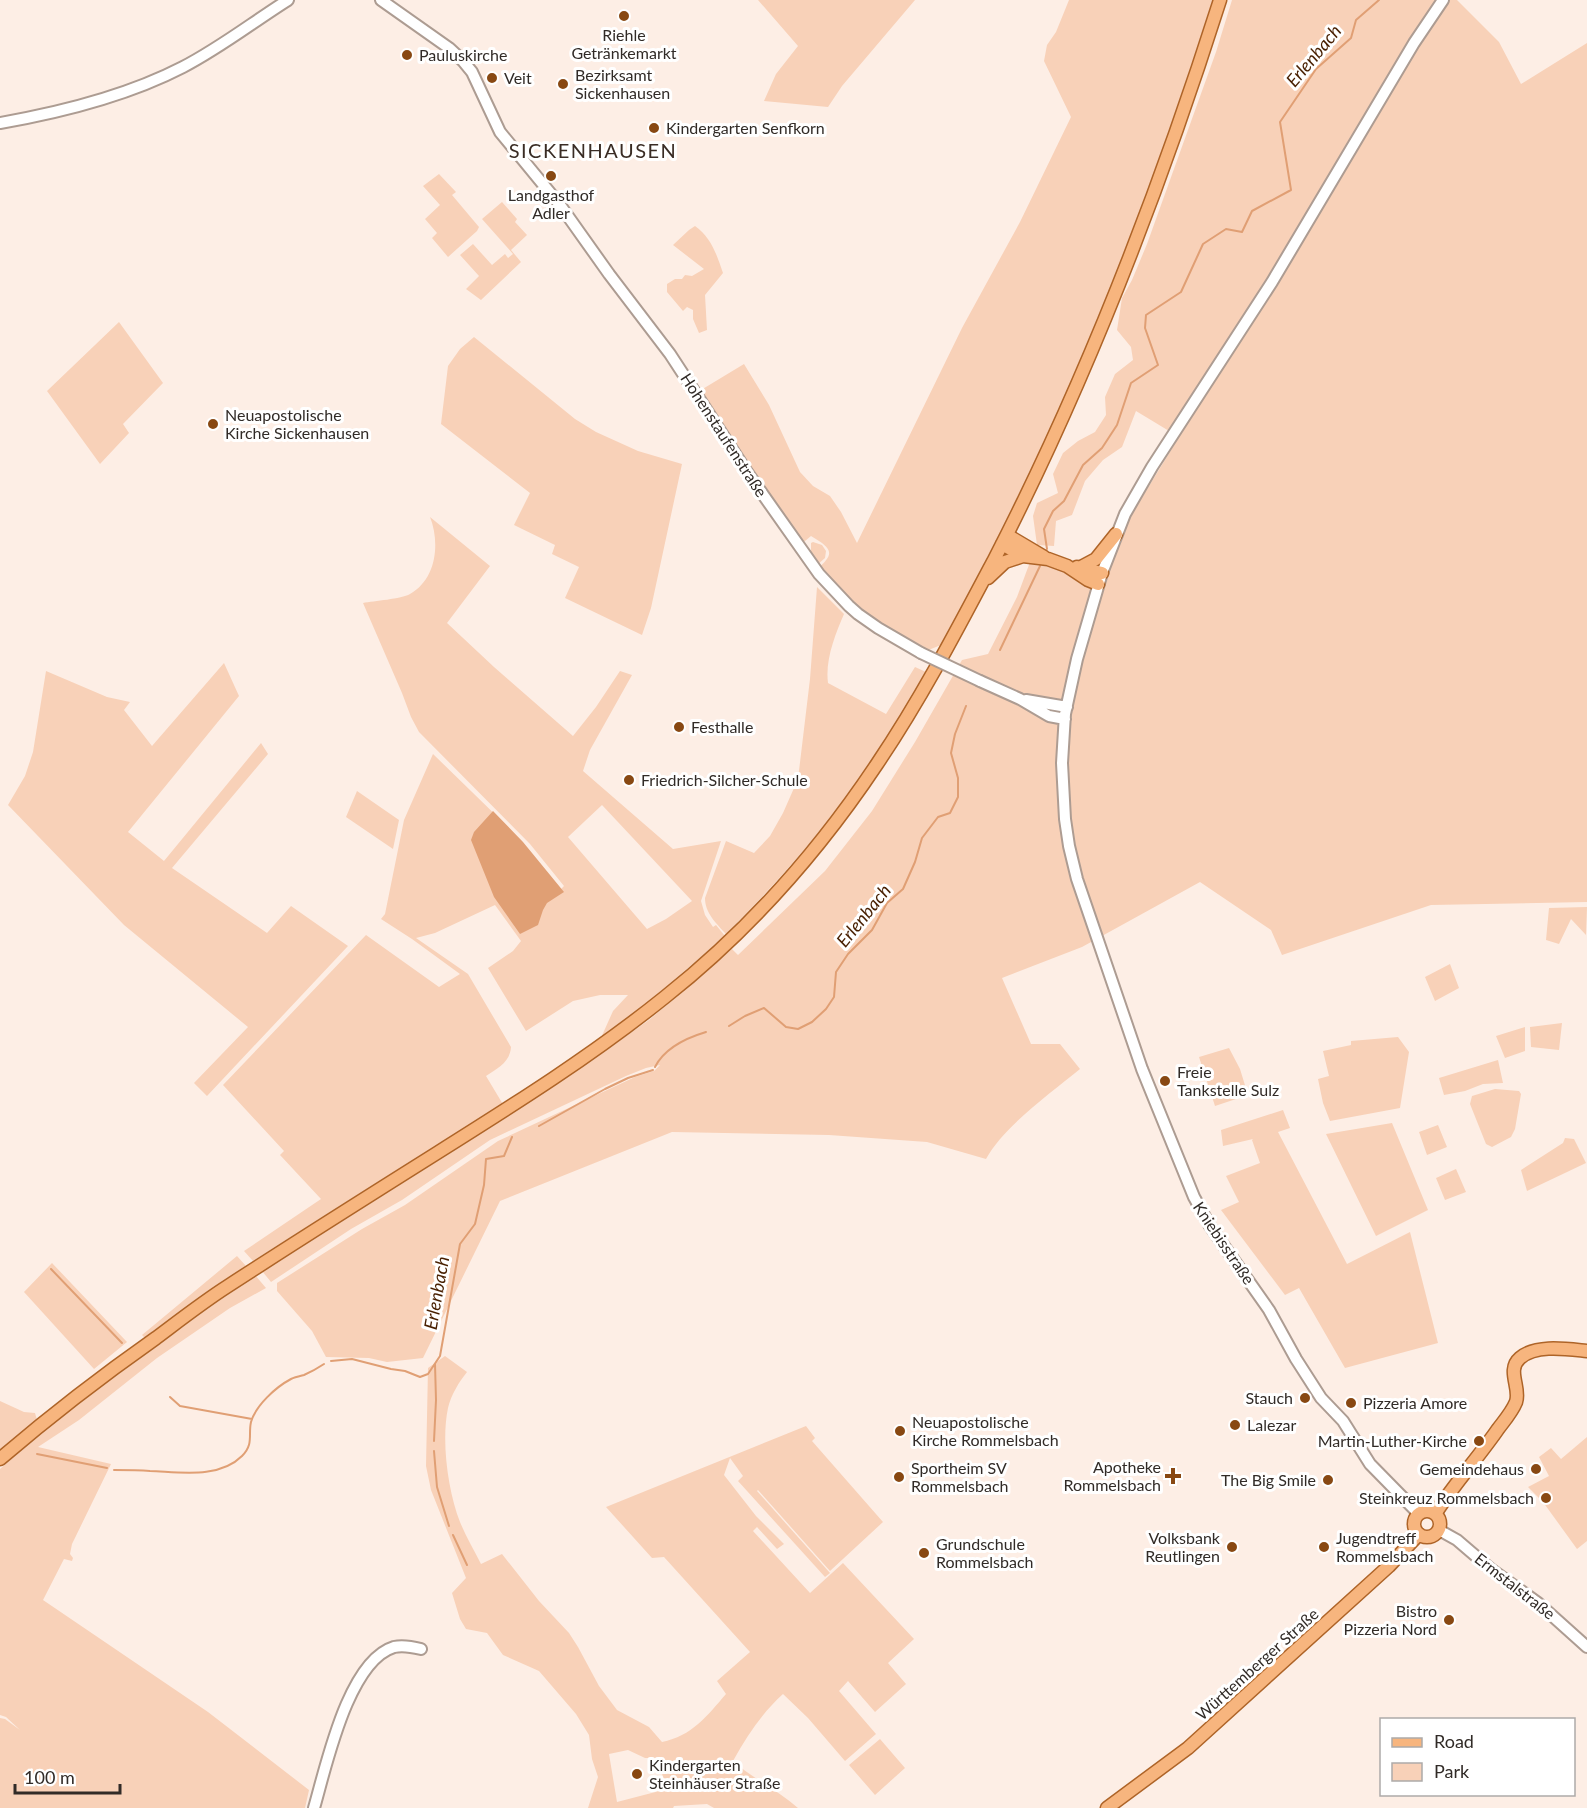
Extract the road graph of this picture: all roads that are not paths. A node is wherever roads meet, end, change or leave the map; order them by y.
1 (288, 0) edge
2 (381, 0) edge
3 (1220, 0) edge
4 (1443, 0) edge
5 (0, 123) edge
6 (1116, 534) junction
7 (1004, 539) junction
8 (1026, 551) junction
9 (1067, 566) junction
10 (1081, 567) junction
11 (1100, 578) junction
12 (978, 590) junction
13 (1020, 699) junction
14 (1067, 706) junction
15 (1065, 720) junction
16 (1587, 1351) edge
17 (0, 1459) edge
18 (1435, 1514) junction
19 (1419, 1515) junction
20 (1439, 1530) junction
21 (1419, 1534) junction
22 (1587, 1647) edge
23 (421, 1649) dead end
24 (314, 1808) edge
25 (1107, 1808) edge

1 - 5 street
2 - 13 street, Hohenstaufenstraße, bridge
3 - 7 main road
4 - 6 street, Kniebisstraße
6 - 10 main road
6 - 11 street, Kniebisstraße
7 - 8 main road
7 - 12 main road
8 - 9 main road
8 - 12 main road
9 - 10 main road
9 - 11 main road
10 - 11 main road
11 - 14 street, Kniebisstraße
12 - 17 main road
13 - 14 street, Hohenstaufenstraße
13 - 15 street, Hohenstaufenstraße
14 - 15 street, Kniebisstraße
15 - 19 street, Kniebisstraße
16 - 18 main road
18 - 19 main road
18 - 20 main road
19 - 21 main road
20 - 21 main road
20 - 22 street, Ermstalstraße
21 - 25 main road, Württemberger Straße
23 - 24 street

